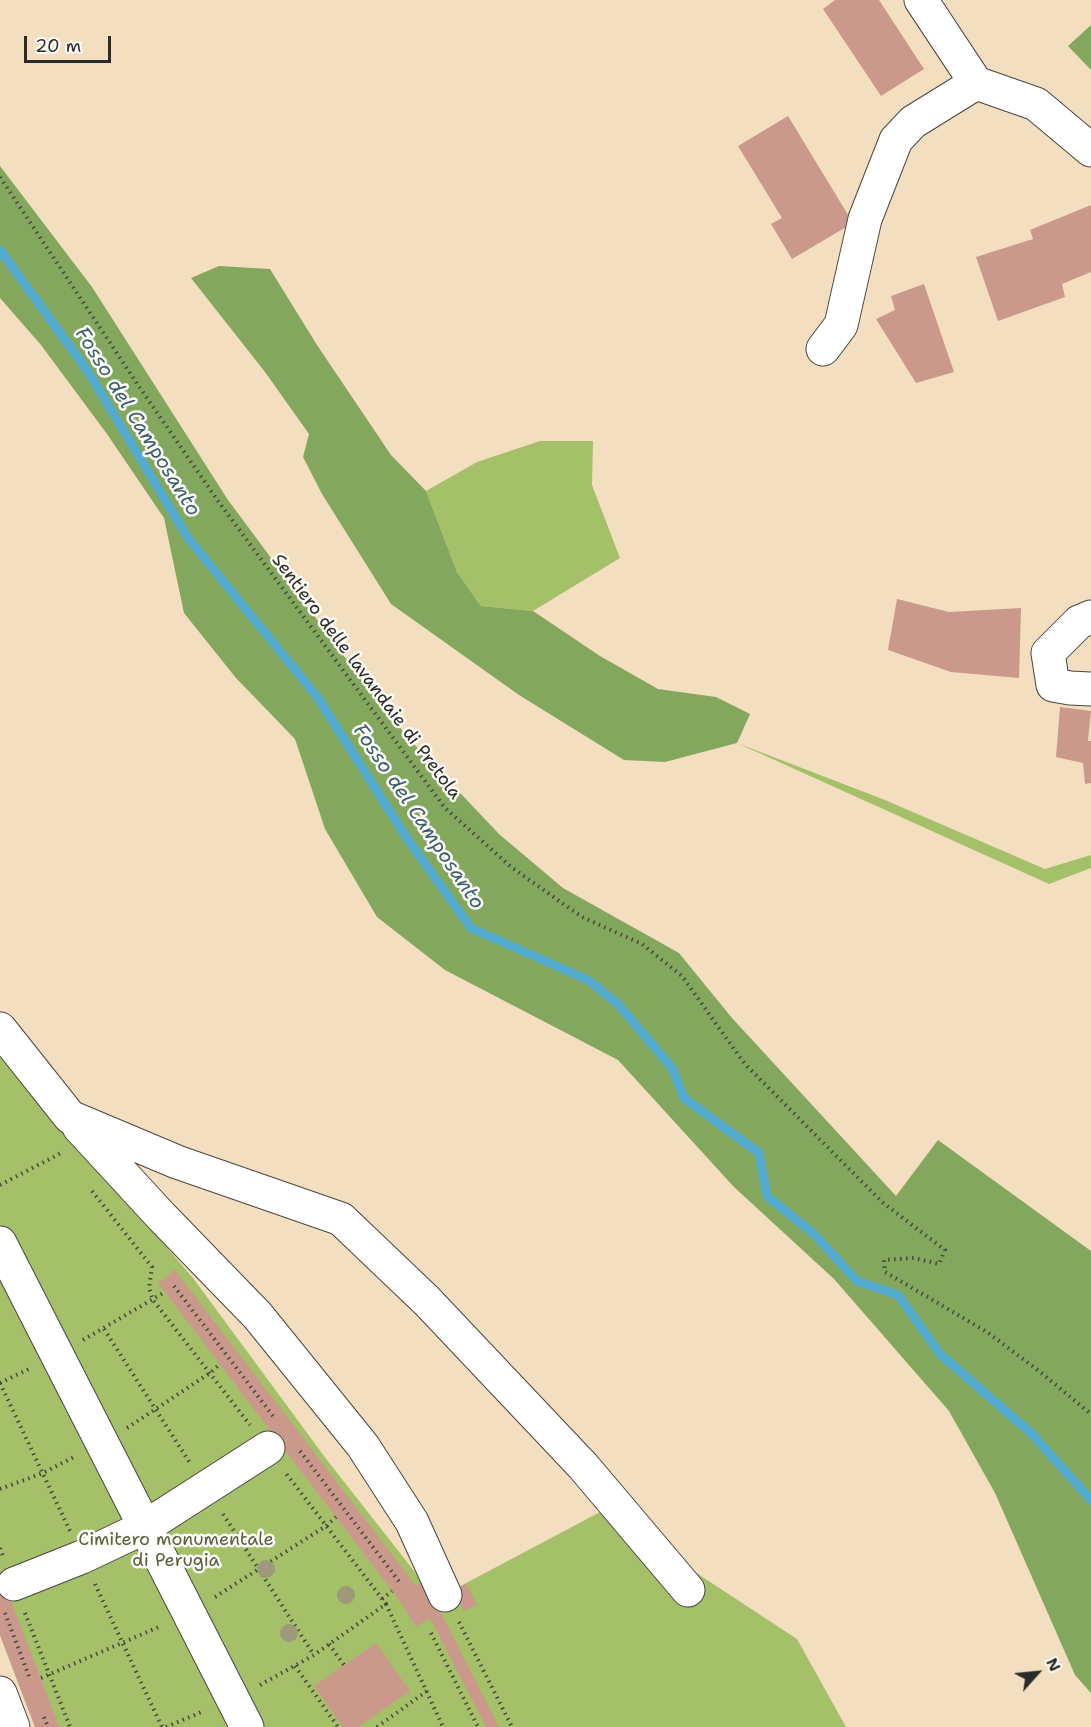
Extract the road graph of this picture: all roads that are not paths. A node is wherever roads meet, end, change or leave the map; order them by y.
1 (921, 0) edge
2 (976, 83) junction
3 (1091, 150) edge
4 (823, 349) dead end
5 (1091, 617) edge
6 (1091, 689) edge
7 (0, 1029) edge
8 (63, 1131) junction
9 (0, 1242) edge
10 (268, 1448) road end
11 (145, 1527) junction
12 (688, 1590) dead end
13 (445, 1595) road end
14 (9, 1598) road end
15 (0, 1693) edge
16 (240, 1713) edge
17 (13, 1727) edge

1 - 2 street
2 - 3 street
2 - 4 street
5 - 6 street
7 - 8 street
8 - 12 street
8 - 13 street
9 - 11 street
10 - 11 street
11 - 14 street
11 - 16 street
15 - 17 street

